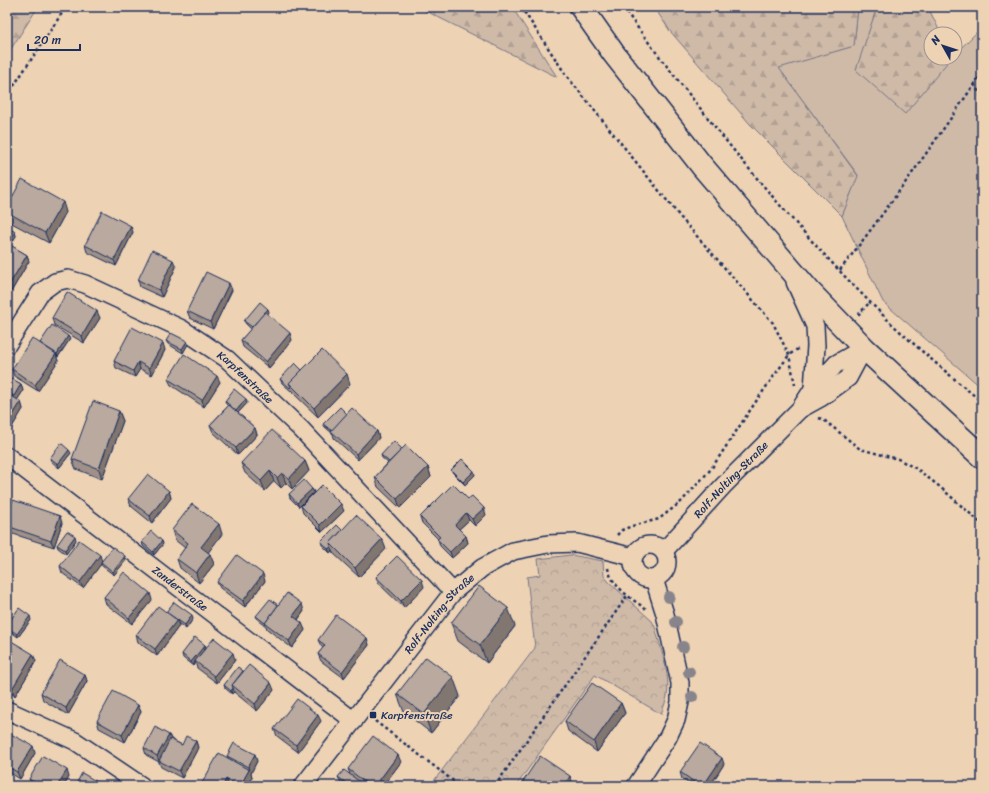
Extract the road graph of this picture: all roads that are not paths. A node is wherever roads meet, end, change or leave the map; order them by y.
1 (581, 7) edge
2 (790, 269) junction
3 (7, 345) edge
4 (864, 348) junction
5 (813, 388) junction
6 (800, 409) junction
7 (7, 456) edge
8 (982, 457) edge
9 (664, 551) junction
10 (633, 557) junction
11 (654, 579) junction
12 (453, 592) junction
13 (7, 710) edge
14 (358, 716) junction
15 (142, 786) edge
16 (303, 786) edge
17 (636, 786) edge

1 - 2 main road
2 - 4 main road
2 - 5 street, Rolf-Nolting-Straße
3 - 12 street, Karpfenstraße
4 - 5 street, Rolf-Nolting-Straße
4 - 6 street, Rolf-Nolting-Straße
4 - 8 main road
5 - 6 street, Rolf-Nolting-Straße
6 - 9 street, Rolf-Nolting-Straße
7 - 14 street, Zanderstraße
9 - 10 street
9 - 11 street
10 - 11 street
10 - 12 street, Rolf-Nolting-Straße
11 - 17 street
12 - 14 street, Rolf-Nolting-Straße
13 - 15 street
14 - 16 street, Rolf-Nolting-Straße

